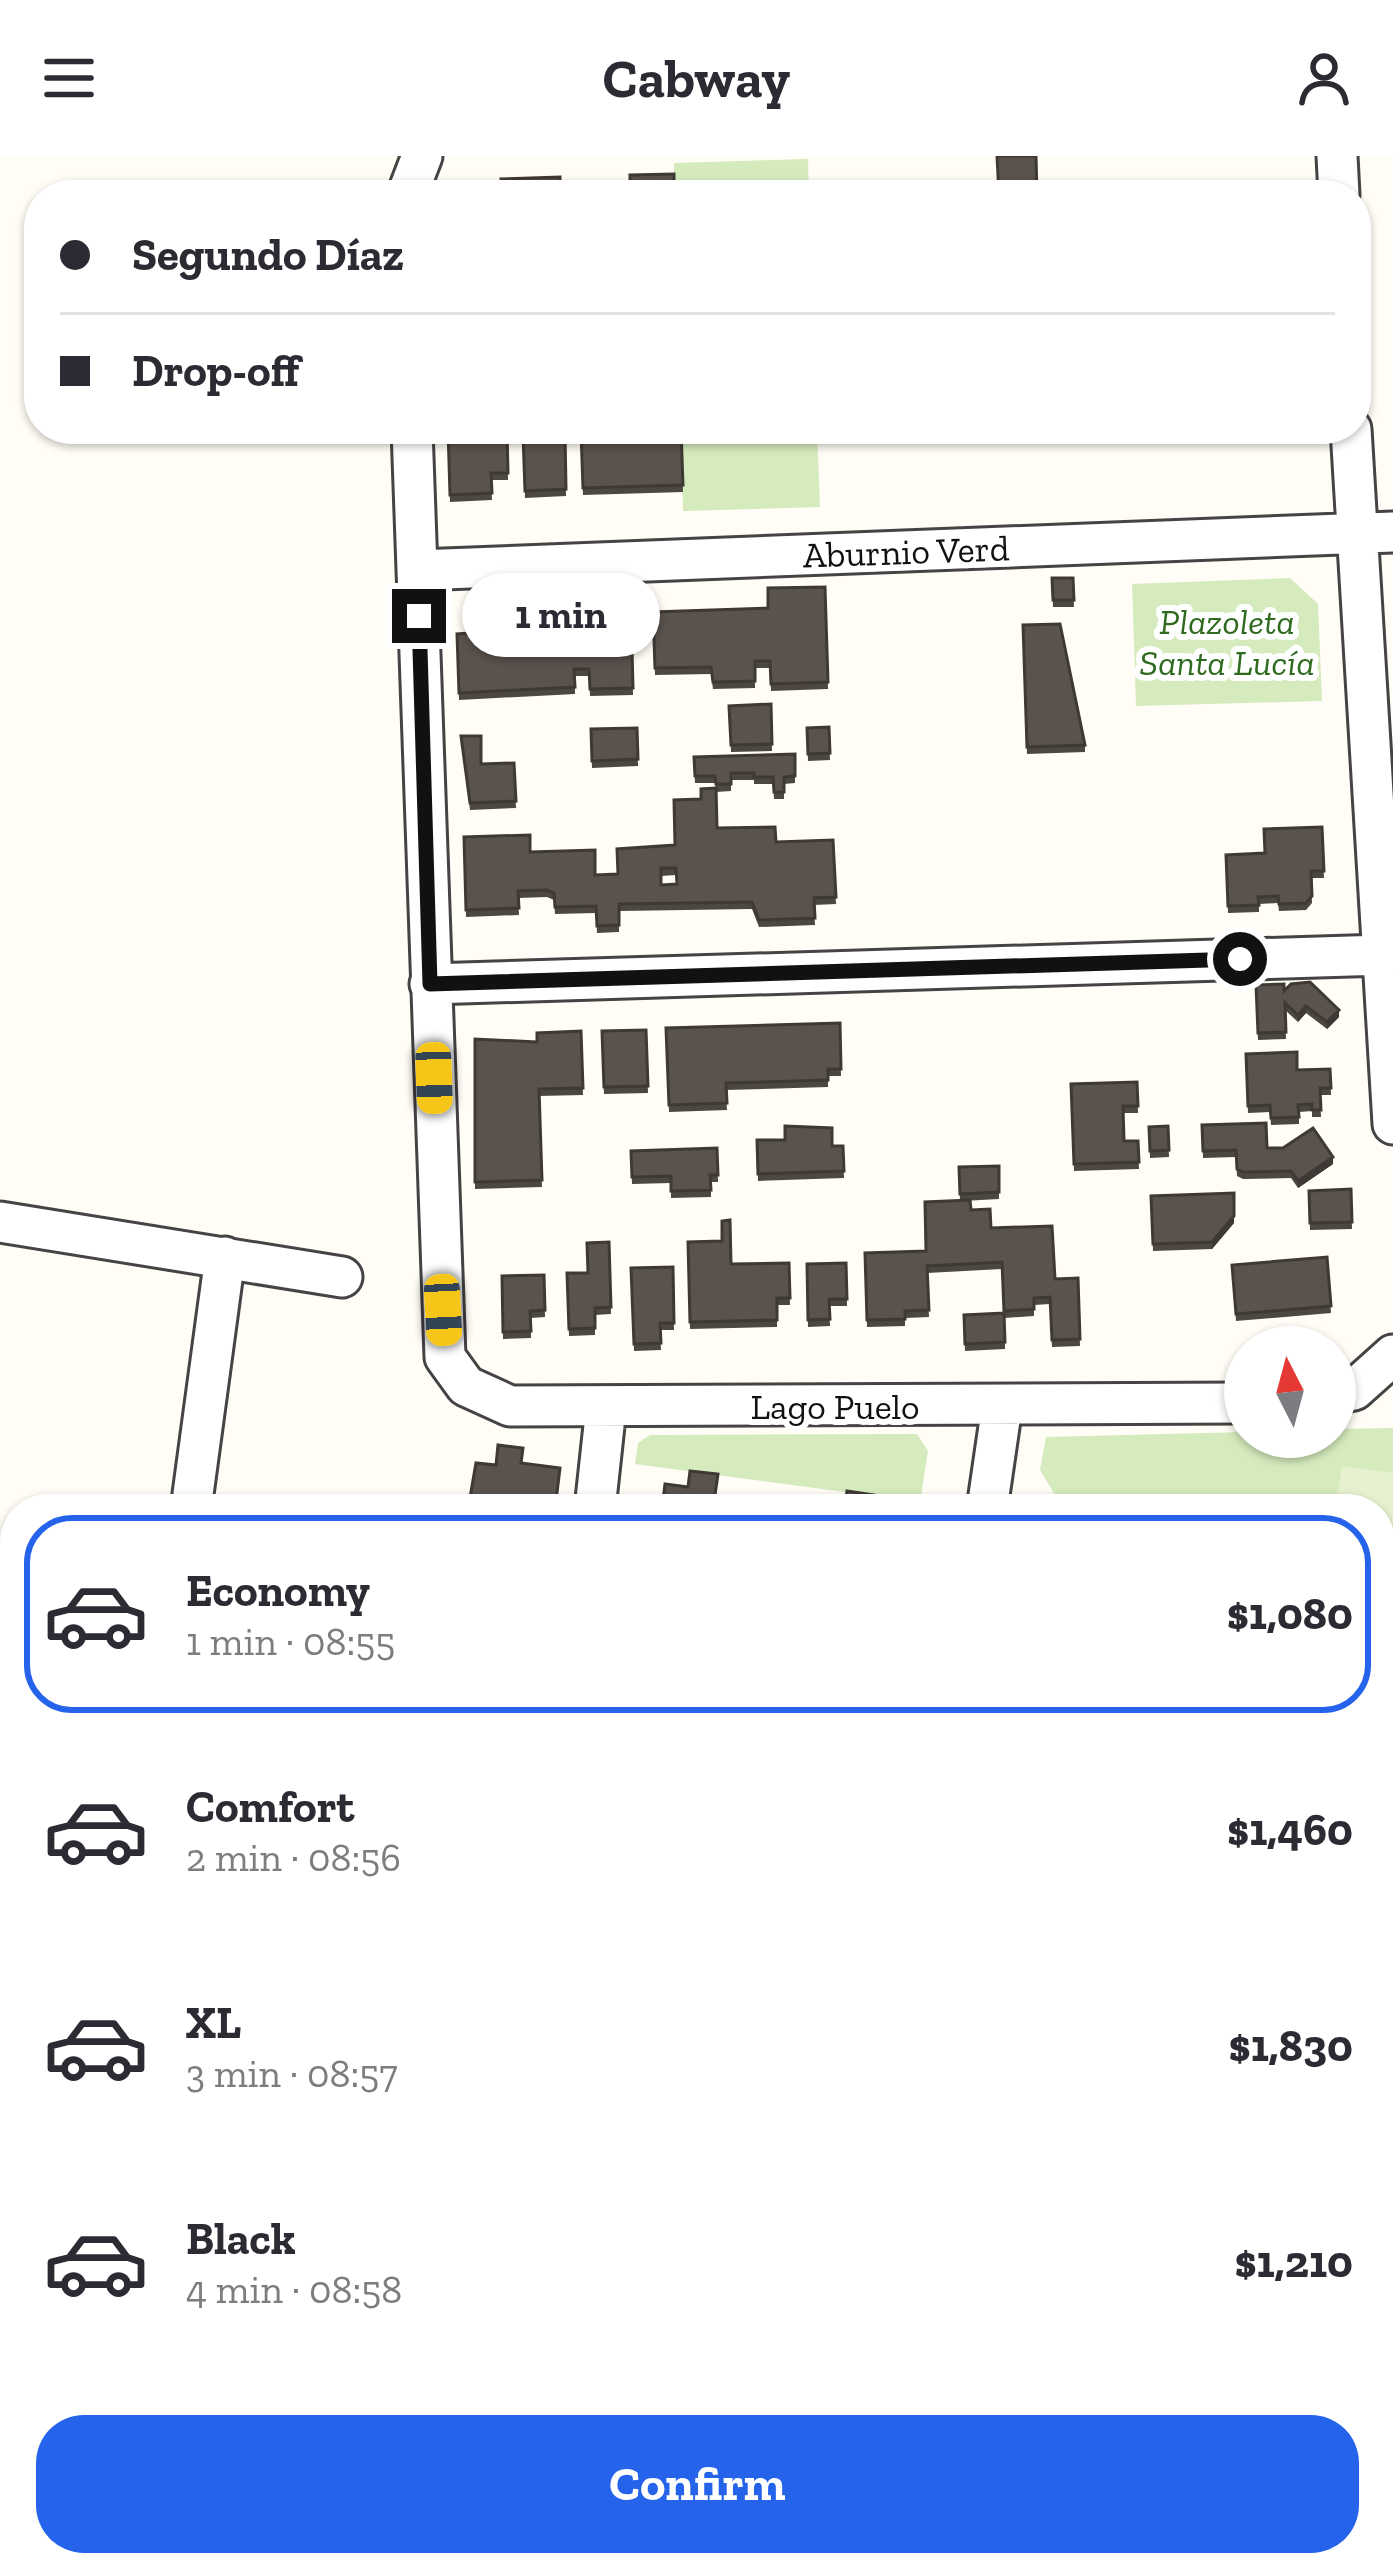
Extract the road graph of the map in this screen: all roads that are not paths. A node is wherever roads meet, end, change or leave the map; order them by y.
1 (413, 444) edge
2 (1354, 444) edge
3 (1375, 533) edge
4 (418, 569) junction
5 (1383, 955) junction
6 (430, 984) junction
7 (1393, 1124) edge
8 (0, 1222) edge
9 (225, 1257) junction
10 (342, 1277) dead end
11 (1393, 1356) edge
12 (1356, 1388) edge
13 (1224, 1403) edge
14 (1002, 1406) junction
15 (606, 1407) junction
16 (193, 1494) edge
17 (597, 1494) edge
18 (989, 1494) edge

1 - 4 street
2 - 3 street
3 - 4 street, Aburnio Verd
3 - 5 street
4 - 6 street
5 - 6 street
5 - 7 street
6 - 15 street, Lago Puelo
8 - 9 street
9 - 10 street
9 - 16 street
11 - 12 street
13 - 14 street, Lago Puelo
14 - 15 street, Lago Puelo
14 - 18 street
15 - 17 street

